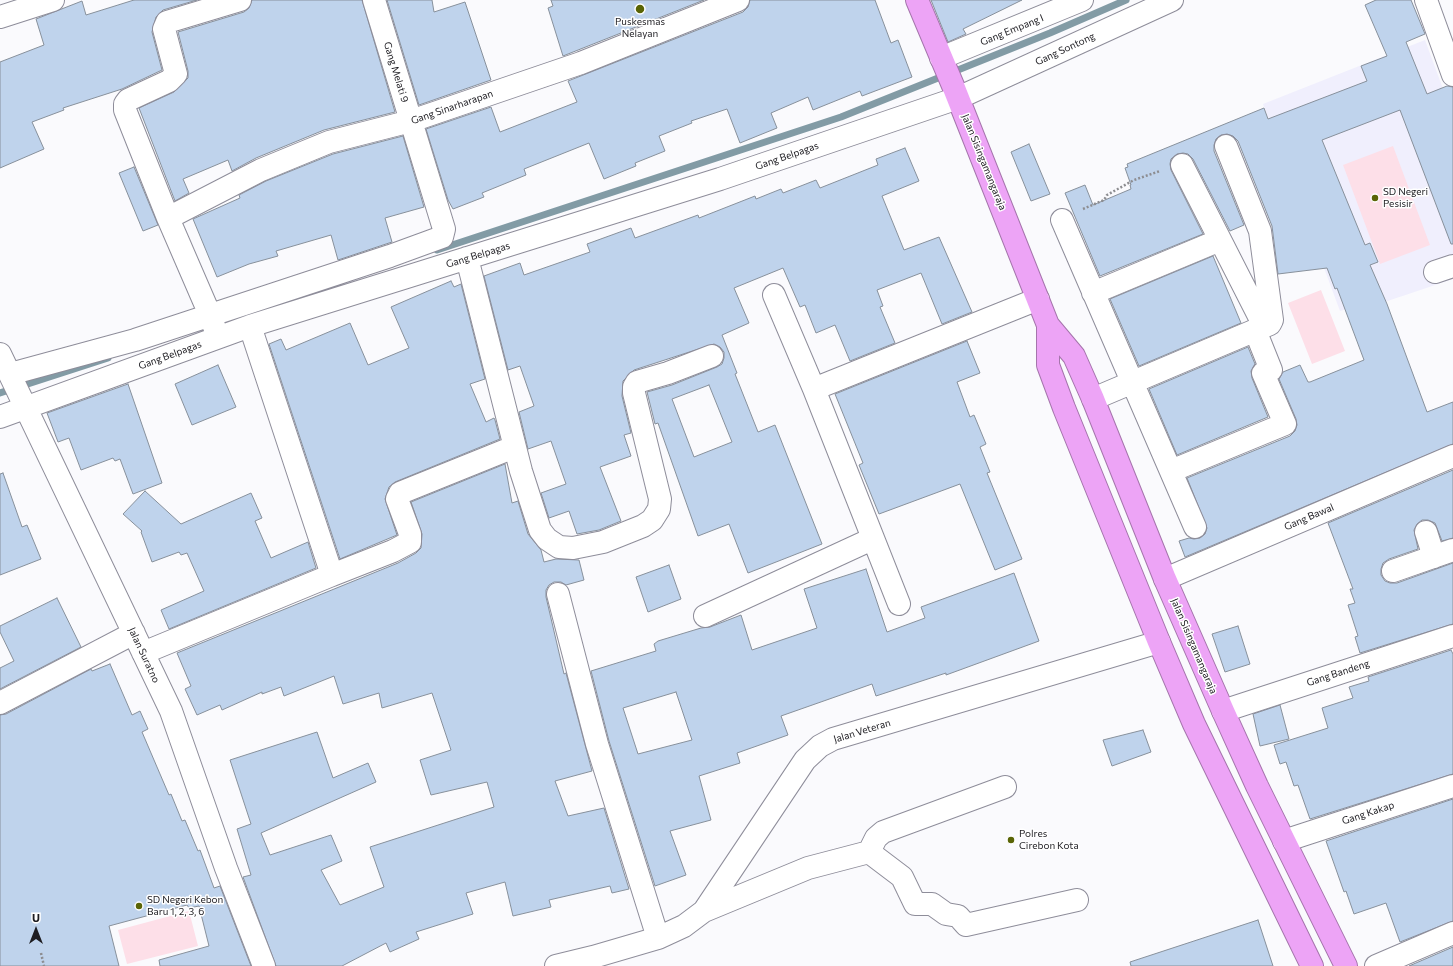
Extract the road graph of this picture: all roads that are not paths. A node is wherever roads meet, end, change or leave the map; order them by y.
1 (53, 0) edge
2 (240, 0) edge
3 (374, 0) edge
4 (738, 0) edge
5 (917, 0) edge
6 (1082, 0) edge
7 (1172, 0) edge
8 (1426, 0) edge
9 (0, 17) edge
10 (943, 62) junction
11 (1453, 75) edge
12 (956, 93) junction
13 (411, 121) junction
14 (1226, 146) dead end
15 (1182, 164) road end
16 (168, 218) junction
17 (1062, 220) road end
18 (1220, 240) junction
19 (467, 258) junction
20 (366, 277) junction
21 (329, 289) junction
22 (1093, 293) junction
23 (774, 295) dead end
24 (1038, 299) junction
25 (1048, 325) junction
26 (214, 326) junction
27 (250, 326) junction
28 (1263, 327) junction
29 (0, 354) edge
30 (712, 356) dead end
31 (12, 378) junction
32 (1132, 383) junction
33 (814, 389) junction
34 (1093, 399) junction
35 (26, 406) junction
36 (0, 417) edge
37 (514, 447) junction
38 (1453, 456) edge
39 (1171, 472) junction
40 (1195, 527) dead end
41 (1426, 532) dead end
42 (872, 539) junction
43 (1443, 553) edge
44 (1392, 570) dead end
45 (332, 575) junction
46 (1165, 579) junction
47 (558, 594) dead end
48 (899, 604) dead end
49 (705, 616) dead end
50 (134, 633) junction
51 (1453, 636) edge
52 (1159, 642) junction
53 (143, 653) junction
54 (0, 703) edge
55 (1223, 711) junction
56 (1453, 786) edge
57 (1005, 788) dead end
58 (1284, 841) junction
59 (869, 852) junction
60 (1077, 900) dead end
61 (704, 911) junction
62 (1453, 933) edge
63 (658, 938) junction
64 (264, 966) edge
65 (556, 966) edge
66 (1312, 966) edge
67 (1346, 966) edge
68 (1376, 966) edge

1 - 9 street
2 - 16 street
3 - 13 street, Gang Melati 9
4 - 13 street, Gang Sinarharapan
5 - 10 highway, Jalan Sisingamangaraja
6 - 10 street, Gang Empang I
7 - 12 street, Gang Sontong
8 - 11 street
10 - 12 highway, Jalan Sisingamangaraja
12 - 19 street, Gang Belpagas
12 - 24 highway, Jalan Sisingamangaraja
13 - 16 street, Gang Sinarharapan
13 - 20 street, Gang Melati 9
14 - 28 street
15 - 18 street
16 - 26 street
17 - 22 street
18 - 22 street
18 - 28 street
19 - 20 street, Gang Belpagas
19 - 37 street
20 - 21 street
21 - 26 street
21 - 27 street, Gang Belpagas
22 - 32 street
23 - 33 street
24 - 25 highway, Jalan Sisingamangaraja
24 - 33 street
25 - 34 highway, Jalan Sisingamangaraja
25 - 52 highway, Jalan Sisingamangaraja
26 - 27 street, Gang Belpagas
26 - 31 street
26 - 35 street, Gang Belpagas
27 - 45 street
28 - 32 street
28 - 39 street
29 - 31 street, Jalan Suratno
30 - 37 street
31 - 35 street, Jalan Suratno
32 - 34 street
32 - 39 street
33 - 42 street
34 - 46 highway, Jalan Sisingamangaraja
35 - 36 street, Gang Belpagas
35 - 50 street, Jalan Suratno
37 - 45 street
38 - 46 street, Gang Bawal
39 - 40 street
41 - 43 street
42 - 48 street
42 - 49 street
43 - 44 street
45 - 53 street
46 - 55 highway, Jalan Sisingamangaraja
47 - 63 street
50 - 53 street, Jalan Suratno
50 - 54 street
51 - 55 street, Gang Bandeng
52 - 61 street, Jalan Veteran
52 - 66 highway, Jalan Sisingamangaraja
53 - 64 street, Jalan Suratno
55 - 58 highway, Jalan Sisingamangaraja
56 - 58 street, Gang Kakap
57 - 59 street
58 - 67 highway, Jalan Sisingamangaraja
59 - 60 street
59 - 61 street
61 - 63 street, Jalan Veteran
62 - 68 street
63 - 65 street, Jalan Veteran

